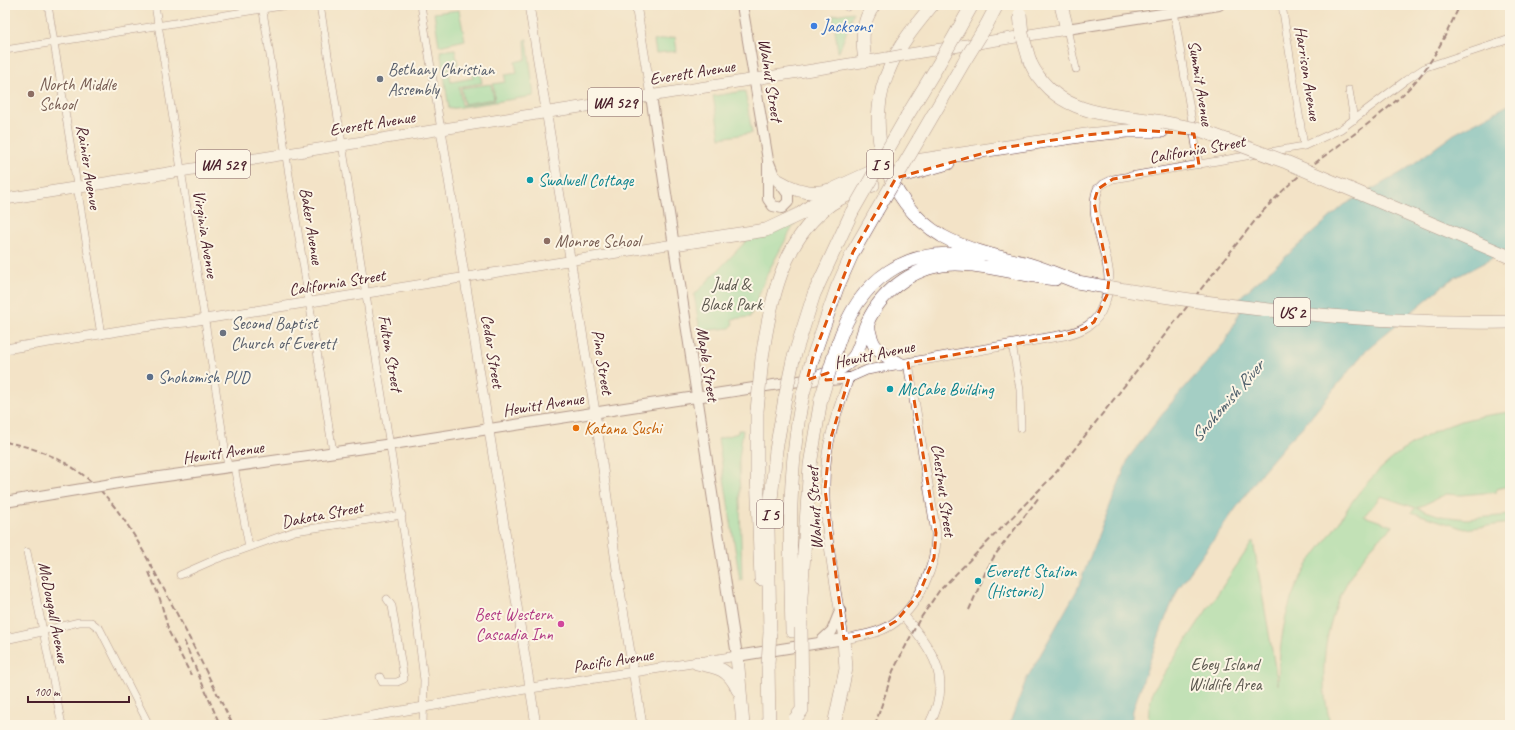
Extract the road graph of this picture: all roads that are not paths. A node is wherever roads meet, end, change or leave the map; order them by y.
1 (48, 5) edge
2 (155, 5) edge
3 (288, 5) edge
4 (320, 5) edge
5 (422, 5) edge
6 (530, 5) edge
7 (636, 5) edge
8 (742, 5) edge
9 (874, 5) edge
10 (932, 5) edge
11 (972, 5) edge
12 (997, 5) edge
13 (1061, 5) edge
14 (1219, 5) edge
15 (1282, 5) edge
16 (262, 7) edge
17 (1174, 9) edge
18 (1021, 10) edge
19 (158, 26) junction
20 (1067, 29) junction
21 (1510, 39) edge
22 (54, 42) junction
23 (5, 50) edge
24 (864, 61) junction
25 (1076, 69) dead end
26 (755, 79) junction
27 (1349, 90) dead end
28 (651, 96) junction
29 (546, 113) junction
30 (1354, 120) junction
31 (1162, 126) junction
32 (441, 130) junction
33 (343, 145) junction
34 (1304, 146) junction
35 (286, 154) junction
36 (768, 160) junction
37 (1199, 165) junction
38 (181, 171) junction
39 (872, 179) junction
40 (779, 181) junction
41 (77, 187) junction
42 (834, 189) junction
43 (1098, 189) joint
44 (5, 199) edge
45 (674, 244) junction
46 (1510, 257) edge
47 (571, 261) junction
48 (465, 278) junction
49 (1077, 282) junction
50 (366, 294) junction
51 (309, 303) junction
52 (204, 320) junction
53 (868, 322) junction
54 (1510, 322) edge
55 (101, 335) junction
56 (1012, 344) junction
57 (5, 349) edge
58 (904, 363) junction
59 (849, 378) junction
60 (812, 379) junction
61 (697, 396) junction
62 (595, 412) junction
63 (1021, 428) dead end
64 (489, 429) junction
65 (391, 444) junction
66 (333, 452) junction
67 (231, 467) junction
68 (5, 502) edge
69 (402, 515) junction
70 (249, 548) junction
71 (27, 552) dead end
72 (180, 575) dead end
73 (387, 599) dead end
74 (840, 611) junction
75 (903, 615) junction
76 (796, 629) junction
77 (42, 631) junction
78 (768, 633) junction
79 (5, 639) edge
80 (844, 639) junction
81 (819, 643) junction
82 (737, 656) junction
83 (697, 663) junction
84 (633, 673) junction
85 (380, 677) dead end
86 (531, 688) junction
87 (741, 698) junction
88 (424, 706) junction
89 (795, 722) edge
90 (62, 725) edge
91 (150, 725) edge
92 (322, 725) edge
93 (423, 725) edge
94 (536, 725) edge
95 (642, 725) edge
96 (743, 725) edge
97 (769, 725) edge
98 (834, 725) edge
99 (929, 725) edge

1 - 22 street, Rainier Avenue
2 - 19 street, Virginia Avenue
3 - 16 street
4 - 33 street, Fulton Street
5 - 32 street, Cedar Street
6 - 29 street, Pine Street
7 - 28 street, Maple Street
8 - 26 main road, Walnut Street
9 - 24 highway
10 - 49 highway
11 - 78 highway, I 5, bridge
12 - 76 highway, I 5, bridge
13 - 20 highway
14 - 17 main road, Everett Avenue
15 - 34 street, Harrison Avenue
16 - 19 street
16 - 35 street, Baker Avenue
17 - 20 main road, Everett Avenue
17 - 37 street, Summit Avenue
18 - 31 highway, bridge
19 - 22 street
19 - 38 street, Virginia Avenue
20 - 24 main road, Everett Avenue, bridge
20 - 25 street
21 - 30 street, California Street
22 - 23 street
22 - 41 street, Rainier Avenue
24 - 26 main road, Everett Avenue
26 - 28 main road, Everett Avenue
26 - 36 main road, Walnut Street
27 - 30 street
28 - 29 main road, Everett Avenue / WA 529
28 - 45 main road, Maple Street / WA 529
29 - 32 main road, Everett Avenue / WA 529
29 - 47 street, Pine Street
30 - 34 street, California Street
31 - 39 highway
31 - 46 highway, bridge
32 - 33 main road, Everett Avenue / WA 529
32 - 48 street, Cedar Street
33 - 35 main road, Everett Avenue / WA 529
33 - 50 street, Fulton Street
34 - 37 street, California Street
35 - 38 main road, Everett Avenue / WA 529
35 - 51 street, Baker Avenue
36 - 40 main road, Walnut Street
36 - 40 main road, Walnut Street
37 - 43 street, California Street
38 - 41 main road, Everett Avenue / WA 529
38 - 52 street, Virginia Avenue
39 - 42 highway
39 - 78 highway, bridge
40 - 42 highway
41 - 44 main road, Everett Avenue / WA 529
41 - 55 street, Rainier Avenue
42 - 45 highway
43 - 56 street, Hewitt Avenue
45 - 47 street, California Street
45 - 61 main road, Maple Street / WA 529
47 - 48 street, California Street
47 - 62 street, Pine Street
48 - 50 street, California Street
48 - 64 street, Cedar Street
49 - 53 highway
49 - 54 highway, US 2, bridge
49 - 76 highway, bridge
50 - 51 street, California Street
50 - 65 street, Fulton Street
51 - 52 street, California Street
51 - 66 street, Baker Avenue
52 - 55 street, California Street
52 - 67 street, Virginia Avenue
53 - 58 highway
53 - 60 highway
55 - 57 street, California Street
56 - 58 street, Hewitt Avenue
56 - 63 street
58 - 59 street, Hewitt Avenue
58 - 75 street, Chestnut Street
59 - 60 main road, Hewitt Avenue
59 - 74 street, Walnut Street
60 - 61 main road, Hewitt Avenue
61 - 62 main road, Hewitt Avenue
61 - 82 main road, Maple Street / WA 529
62 - 64 main road, Hewitt Avenue
62 - 84 street, Pine Street
64 - 65 main road, Hewitt Avenue
64 - 86 street, Cedar Street
65 - 66 main road, Hewitt Avenue
65 - 69 street, Fulton Street
66 - 67 main road, Hewitt Avenue
67 - 68 main road, Hewitt Avenue, bridge
67 - 70 street
69 - 70 street, Dakota Street
69 - 88 street, Fulton Street
70 - 72 street, Dakota Street
71 - 77 street, McDougall Avenue
73 - 85 street
74 - 80 street, Walnut Street
74 - 81 main road
75 - 80 street, Pacific Avenue
75 - 99 street
76 - 89 highway, bridge
77 - 79 street
77 - 90 street, McDougall Avenue
77 - 91 street
78 - 97 highway, I 5, bridge
80 - 81 main road, Pacific Avenue
80 - 98 highway
81 - 82 main road, Pacific Avenue
82 - 83 street, Pacific Avenue
82 - 87 highway
83 - 84 street, Pacific Avenue
83 - 87 highway
84 - 86 street, Pacific Avenue
84 - 95 street, Pine Street
86 - 88 street, Pacific Avenue
86 - 94 street, Cedar Street
87 - 96 highway
88 - 92 street, Pacific Avenue
88 - 93 street, Fulton Street

